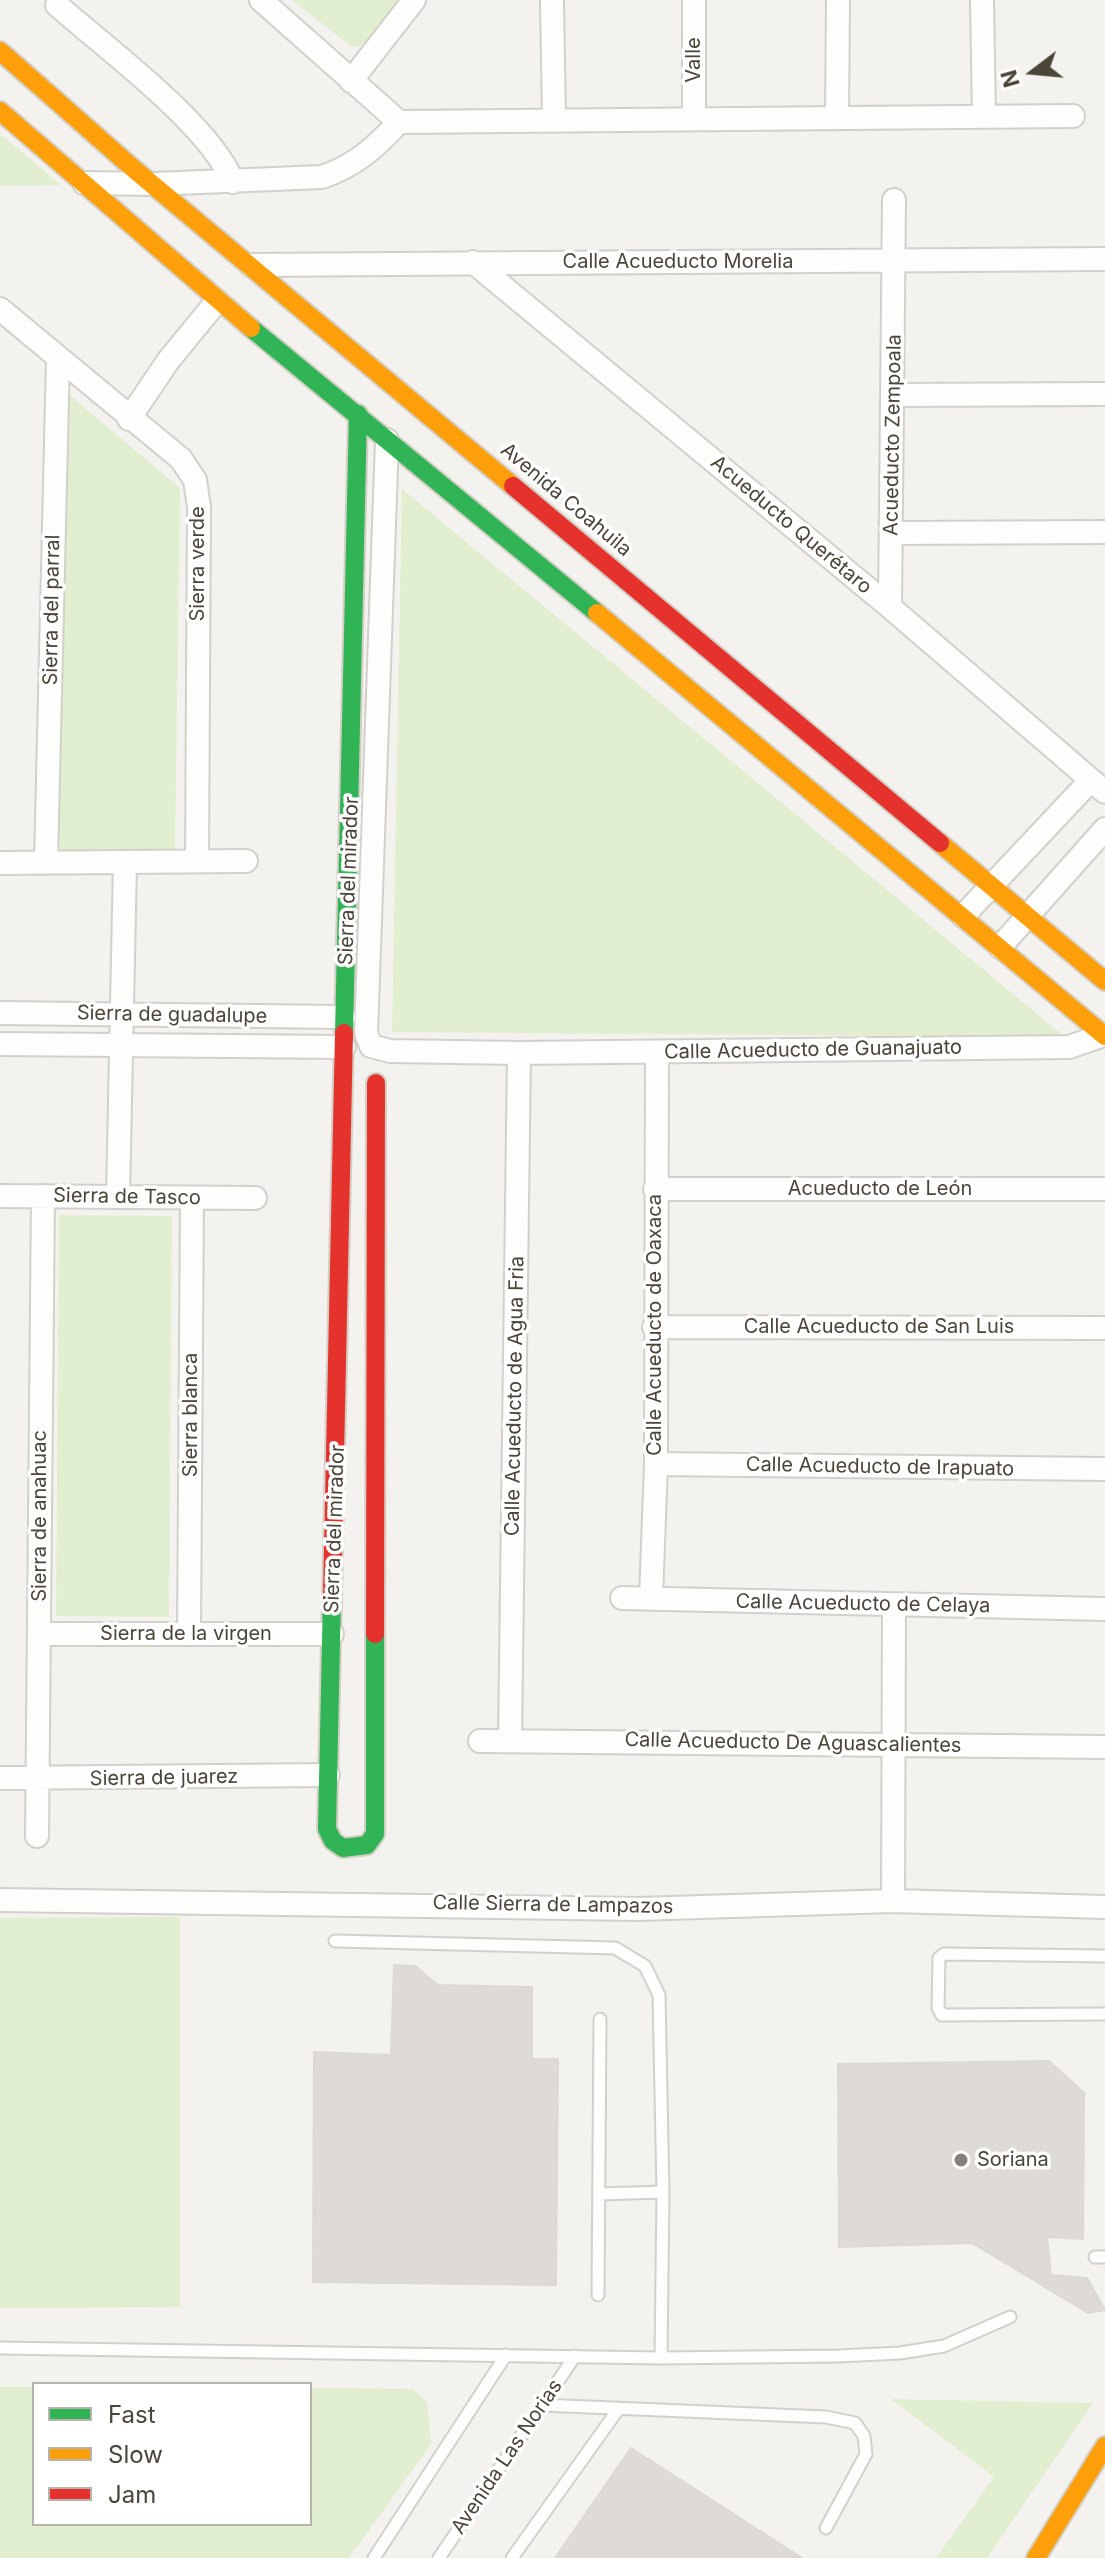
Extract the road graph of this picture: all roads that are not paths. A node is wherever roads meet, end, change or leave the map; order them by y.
1 (261, 0) edge
2 (414, 0) edge
3 (552, 0) edge
4 (694, 0) edge
5 (838, 0) edge
6 (982, 0) edge
7 (57, 5) dead end
8 (0, 51) edge
9 (351, 81) junction
10 (0, 111) edge
11 (1073, 116) dead end
12 (984, 117) junction
13 (837, 118) junction
14 (694, 119) junction
15 (554, 121) junction
16 (399, 122) junction
17 (233, 182) junction
18 (84, 183) junction
19 (154, 184) junction
20 (894, 200) dead end
21 (1105, 259) edge
22 (473, 262) junction
23 (894, 263) junction
24 (251, 265) junction
25 (217, 301) junction
26 (0, 309) edge
27 (58, 358) junction
28 (1105, 394) edge
29 (894, 395) junction
30 (358, 414) junction
31 (129, 419) junction
32 (387, 440) junction
33 (1105, 532) edge
34 (892, 533) junction
35 (890, 607) junction
36 (1098, 786) edge
37 (1105, 829) edge
38 (197, 861) junction
39 (246, 861) dead end
40 (46, 862) junction
41 (125, 862) junction
42 (0, 863) edge
43 (991, 887) junction
44 (963, 916) junction
45 (1027, 917) junction
46 (1000, 947) junction
47 (1105, 981) edge
48 (0, 1013) edge
49 (121, 1013) junction
50 (344, 1017) junction
51 (1104, 1036) edge
52 (0, 1044) edge
53 (371, 1046) joint
54 (121, 1047) junction
55 (344, 1047) junction
56 (657, 1052) junction
57 (519, 1053) junction
58 (376, 1083) dead end
59 (655, 1189) junction
60 (1105, 1189) edge
61 (0, 1196) edge
62 (43, 1196) junction
63 (118, 1197) junction
64 (192, 1198) junction
65 (255, 1198) dead end
66 (654, 1327) junction
67 (1105, 1328) edge
68 (340, 1338) junction
69 (374, 1341) junction
70 (656, 1464) junction
71 (1105, 1469) edge
72 (622, 1598) dead end
73 (651, 1598) junction
74 (894, 1607) junction
75 (1105, 1609) edge
76 (189, 1633) junction
77 (39, 1634) junction
78 (332, 1634) junction
79 (510, 1740) junction
80 (480, 1741) dead end
81 (893, 1745) junction
82 (1105, 1747) edge
83 (328, 1775) junction
84 (0, 1778) edge
85 (38, 1779) junction
86 (37, 1836) dead end
87 (0, 1900) edge
88 (893, 1901) junction
89 (1105, 1907) edge
90 (335, 1941) dead end
91 (1105, 1956) edge
92 (1105, 2014) edge
93 (600, 2019) dead end
94 (663, 2192) junction
95 (599, 2194) junction
96 (598, 2295) dead end
97 (1010, 2317) dead end
98 (0, 2348) edge
99 (506, 2355) junction
100 (575, 2356) junction
101 (661, 2358) junction
102 (541, 2405) junction
103 (617, 2411) junction
104 (1105, 2446) edge
105 (826, 2528) dead end
106 (374, 2558) edge
107 (439, 2558) edge
108 (512, 2558) edge
109 (1036, 2558) edge

1 - 9 street
2 - 9 street
3 - 15 street
4 - 14 street, Valle
5 - 13 street
6 - 12 street
7 - 17 street
8 - 19 street, Avenida Coahuila
9 - 16 street
10 - 18 street
11 - 12 street
12 - 13 street
13 - 14 street
14 - 15 street
15 - 16 street
16 - 17 street
17 - 19 street
18 - 19 street
18 - 25 street
19 - 24 street, Avenida Coahuila
20 - 23 street, Acueducto Zempoala
21 - 23 street, Calle Acueducto Morelia
22 - 23 street, Calle Acueducto Morelia
22 - 24 street, Calle Acueducto Morelia
22 - 35 street, Acueducto Querétaro
23 - 29 street, Acueducto Zempoala
24 - 43 street, Avenida Coahuila
25 - 30 street
25 - 31 street
26 - 27 street, Sierra verde
27 - 31 street, Sierra verde
27 - 40 street, Sierra del parral
28 - 29 street
29 - 34 street, Acueducto Zempoala
30 - 32 street
30 - 50 street, Sierra del mirador
31 - 38 street, Sierra verde
32 - 44 street
32 - 53 street, Sierra del mirador
33 - 34 street
34 - 35 street, Acueducto Zempoala
35 - 36 street, Acueducto Querétaro
36 - 43 street
37 - 45 street
38 - 39 street
38 - 41 street
40 - 41 street
40 - 42 street
41 - 49 street
43 - 44 street
43 - 45 street, Avenida Coahuila
44 - 46 street
45 - 46 street
45 - 47 street, Avenida Coahuila
46 - 51 street
48 - 49 street, Sierra de guadalupe
49 - 50 street, Sierra de guadalupe
49 - 54 street
50 - 55 street, Sierra del mirador
51 - 56 street, Calle Acueducto de Guanajuato
52 - 54 street, Sierra de guadalupe
53 - 57 street, Calle Acueducto de Guanajuato
54 - 55 street, Sierra de guadalupe
54 - 63 street
55 - 68 street, Sierra del mirador
56 - 57 street, Calle Acueducto de Guanajuato
56 - 59 street, Calle Acueducto de Oaxaca
57 - 79 street, Calle Acueducto de Agua Fria
58 - 69 street, Sierra del mirador
59 - 60 street, Acueducto de León
59 - 66 street, Calle Acueducto de Oaxaca
61 - 62 street, Sierra de Tasco
62 - 63 street, Sierra de Tasco
62 - 77 street, Sierra de anahuac
63 - 64 street, Sierra de Tasco
64 - 65 street, Sierra de Tasco
64 - 76 street, Sierra blanca
66 - 67 street, Calle Acueducto de San Luis
66 - 70 street, Calle Acueducto de Oaxaca
68 - 69 street
68 - 78 street, Sierra del mirador
69 - 83 street, Sierra del mirador
70 - 71 street, Calle Acueducto de Irapuato
70 - 73 street, Calle Acueducto de Oaxaca
72 - 73 street, Calle Acueducto de Celaya
73 - 74 street, Calle Acueducto de Celaya
74 - 75 street, Calle Acueducto de Celaya
74 - 81 street
76 - 77 street, Sierra de la virgen
76 - 78 street, Sierra de la virgen
77 - 85 street, Sierra de anahuac
78 - 83 street, Sierra del mirador
79 - 80 street, Calle Acueducto De Aguascalientes
79 - 81 street, Calle Acueducto De Aguascalientes
81 - 82 street, Calle Acueducto De Aguascalientes
81 - 88 street
83 - 85 street, Sierra de juarez
84 - 85 street, Sierra de juarez
85 - 86 street, Sierra de anahuac
87 - 88 street, Calle Sierra de Lampazos
88 - 89 street, Calle Sierra de Lampazos
90 - 94 lane
91 - 92 lane
93 - 95 lane
94 - 95 lane
94 - 101 lane
95 - 96 lane
97 - 101 lane
98 - 99 lane
99 - 100 lane
99 - 106 lane
100 - 101 lane
100 - 102 lane, Avenida Las Norias
102 - 103 lane
102 - 107 lane, Avenida Las Norias
103 - 105 lane
103 - 108 lane
104 - 109 street

